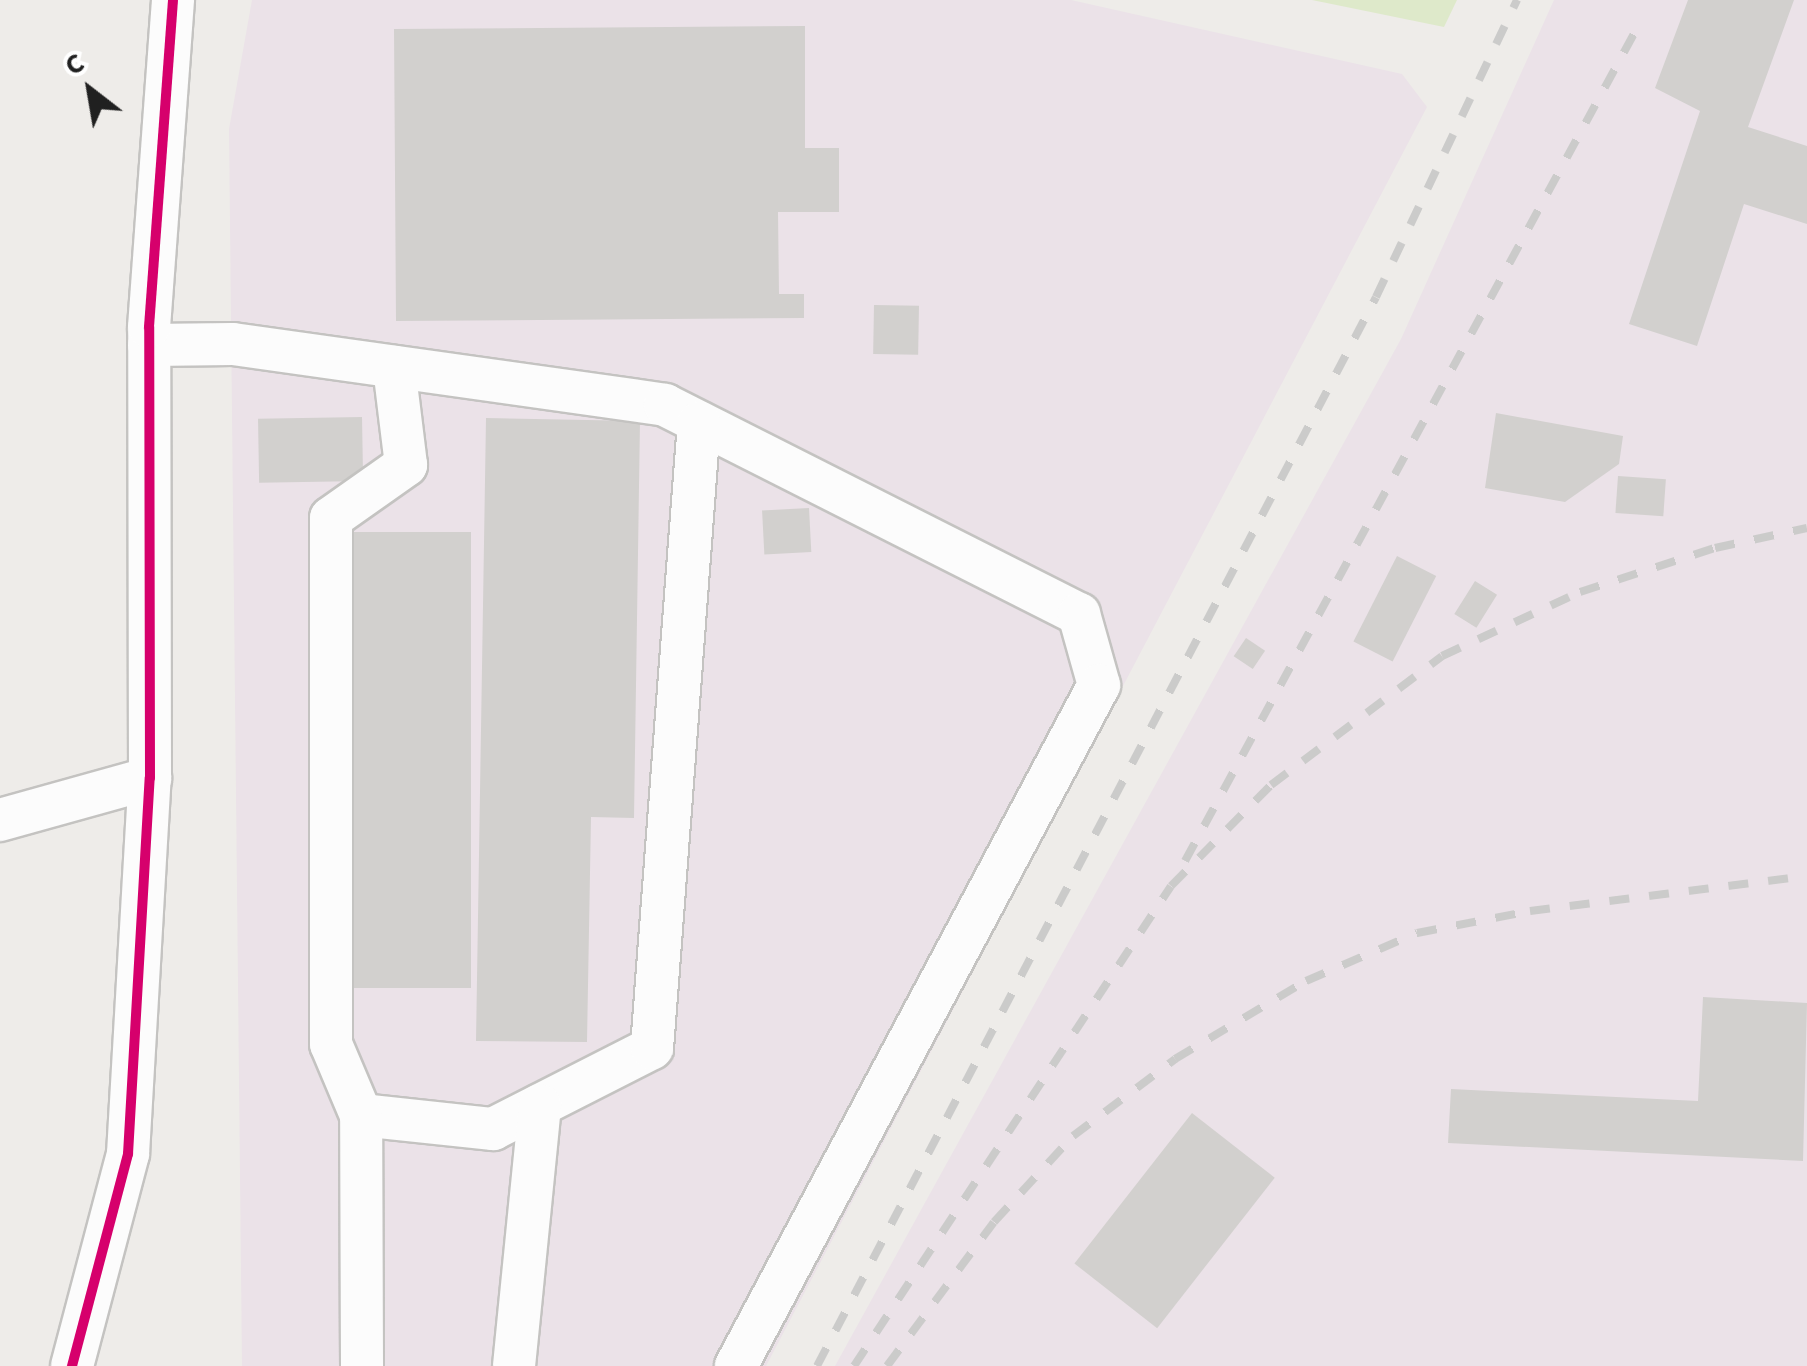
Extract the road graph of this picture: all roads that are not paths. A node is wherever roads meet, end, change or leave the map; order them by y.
1 (173, 0) edge
2 (149, 345) junction
3 (394, 367) junction
4 (700, 423) junction
5 (150, 778) junction
6 (0, 820) edge
7 (540, 1104) junction
8 (360, 1115) junction
9 (72, 1366) edge
10 (362, 1366) edge
11 (514, 1366) edge
12 (736, 1366) edge

1 - 2 street
2 - 3 street
2 - 5 street
3 - 4 street
3 - 8 street
4 - 7 street
4 - 12 street
5 - 6 street
5 - 9 street
7 - 8 street
7 - 11 street
8 - 10 street

